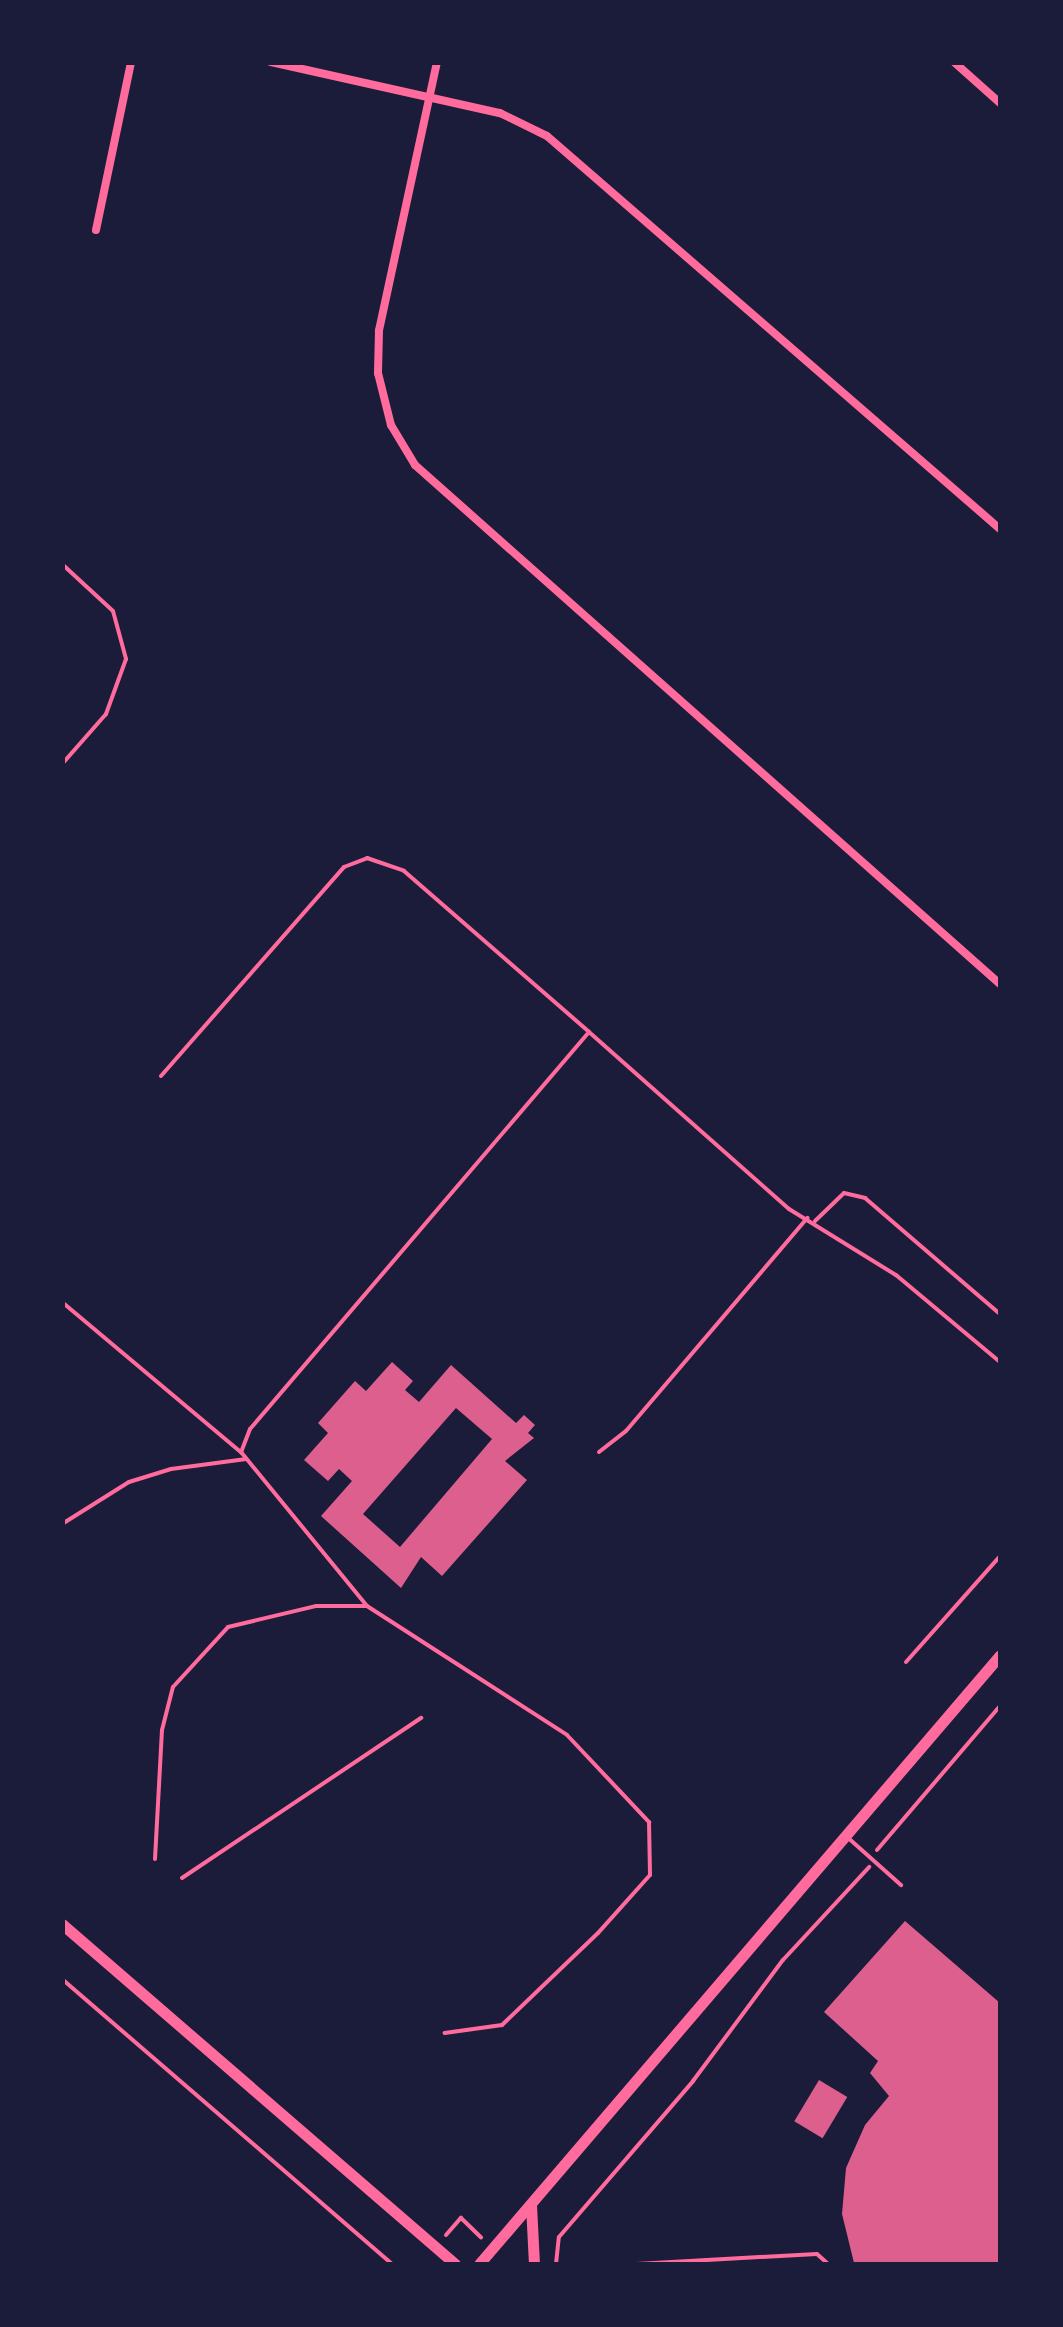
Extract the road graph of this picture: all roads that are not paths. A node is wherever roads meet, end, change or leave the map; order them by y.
1 (132, 62) edge
2 (271, 62) edge
3 (436, 62) edge
4 (954, 62) edge
5 (429, 96) junction
6 (1000, 103) edge
7 (96, 230) dead end
8 (1000, 528) edge
9 (62, 564) edge
10 (62, 764) edge
11 (1000, 984) edge
12 (589, 1032) junction
13 (162, 1076) dead end
14 (807, 1218) junction
15 (814, 1222) junction
16 (62, 1302) edge
17 (1000, 1314) edge
18 (1000, 1362) edge
19 (242, 1452) junction
20 (599, 1452) dead end
21 (246, 1458) junction
22 (62, 1524) edge
23 (1000, 1556) edge
24 (367, 1606) junction
25 (1000, 1655) edge
26 (906, 1662) dead end
27 (421, 1718) dead end
28 (846, 1836) junction
29 (155, 1859) dead end
30 (182, 1878) dead end
31 (901, 1886) dead end
32 (62, 1924) edge
33 (445, 2034) dead end
34 (532, 2205) junction
35 (454, 2264) edge
36 (479, 2264) edge
37 (534, 2264) edge

1 - 7 street
2 - 5 street
3 - 5 street
4 - 6 street
5 - 8 street
5 - 11 street
9 - 10 lane
12 - 13 lane
12 - 14 lane
12 - 19 lane
14 - 15 lane
14 - 20 lane
15 - 17 lane
15 - 18 lane
16 - 19 lane
19 - 21 lane
21 - 22 lane
21 - 24 lane
23 - 26 lane
24 - 29 lane
24 - 33 lane
25 - 28 main road
27 - 30 lane
28 - 31 lane
28 - 34 main road
32 - 35 main road
34 - 36 main road
34 - 37 main road

